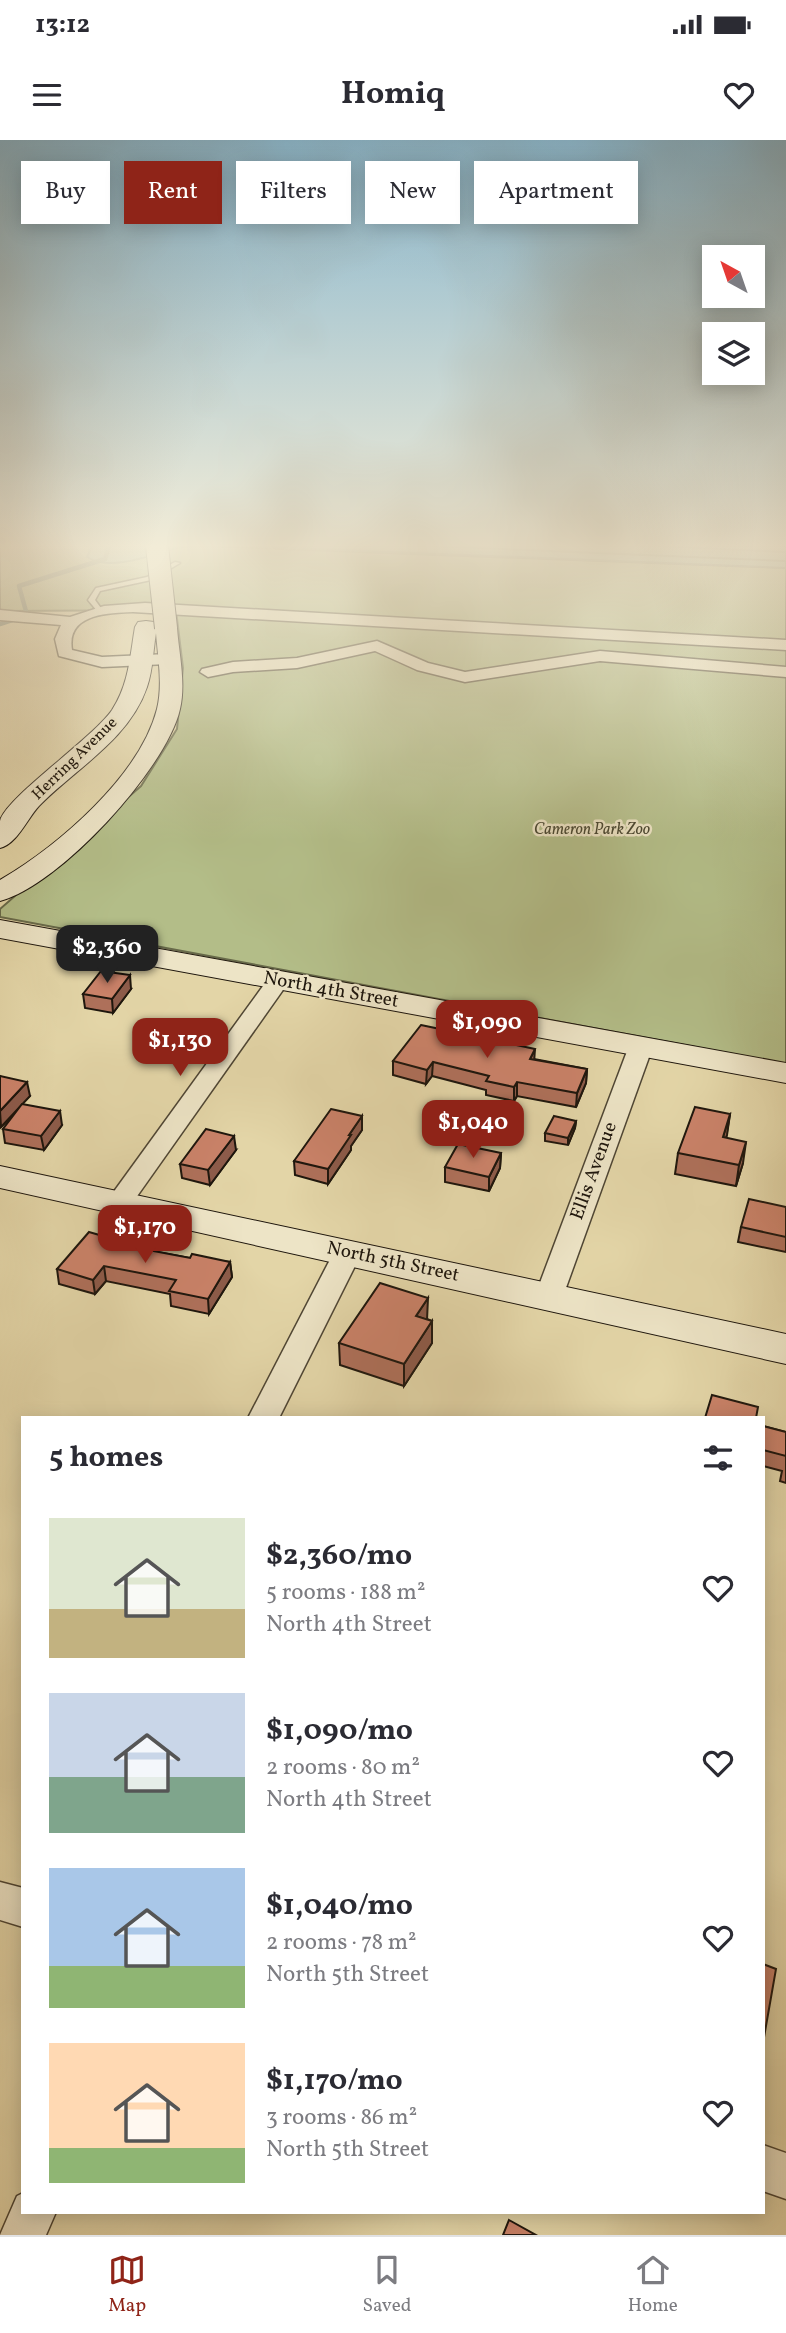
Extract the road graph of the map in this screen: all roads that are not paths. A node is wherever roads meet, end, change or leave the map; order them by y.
1 (63, 644) edge
2 (148, 644) edge
3 (162, 644) edge
4 (766, 644) edge
5 (786, 645) edge
6 (168, 659) junction
7 (140, 660) junction
8 (208, 672) dead end
9 (786, 672) edge
10 (0, 840) edge
11 (0, 892) edge
12 (0, 929) edge
13 (279, 980) junction
14 (641, 1046) junction
15 (786, 1073) edge
16 (0, 1177) edge
17 (119, 1203) junction
18 (348, 1252) junction
19 (549, 1296) junction
20 (786, 1349) edge
21 (264, 1416) edge
22 (765, 2169) edge
23 (786, 2176) edge
24 (32, 2214) edge
25 (22, 2235) edge

1 - 7 street
2 - 7 main road, Herring Avenue
3 - 6 main road, Herring Avenue
4 - 5 street
6 - 7 street
6 - 11 main road, Herring Avenue
7 - 10 main road, Herring Avenue
8 - 9 street
12 - 13 main road, North 4th Street
13 - 14 main road, North 4th Street
13 - 17 street
14 - 15 main road, North 4th Street
14 - 19 street, Ellis Avenue
16 - 17 main road, North 5th Street
17 - 18 main road, North 5th Street
18 - 19 main road, North 5th Street
18 - 21 street
19 - 20 main road, North 5th Street
22 - 23 street
24 - 25 street

